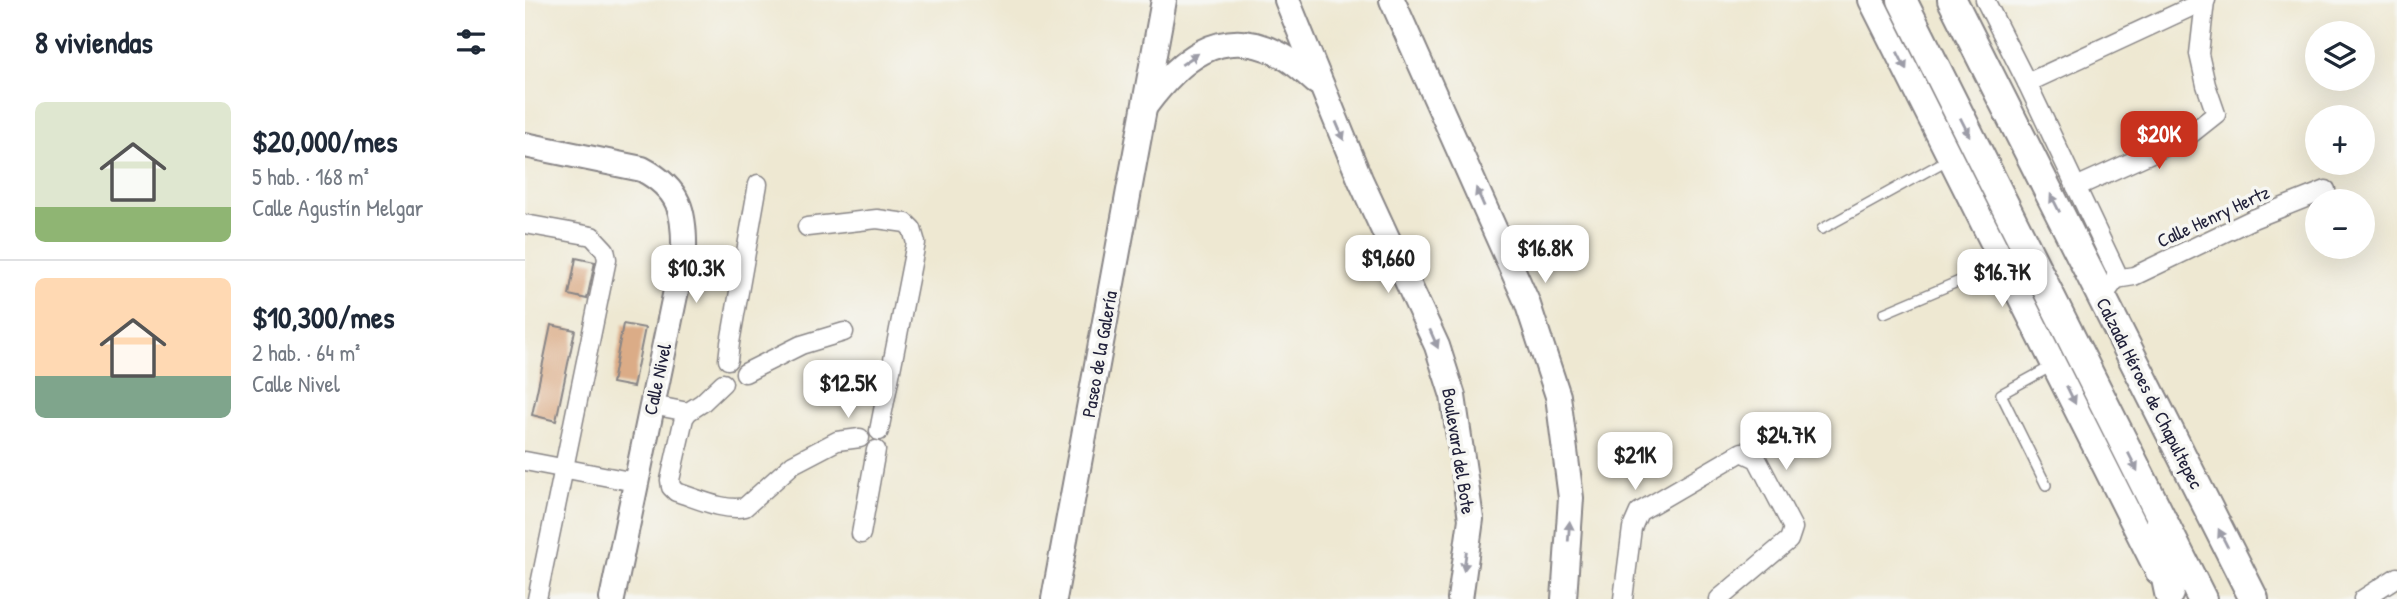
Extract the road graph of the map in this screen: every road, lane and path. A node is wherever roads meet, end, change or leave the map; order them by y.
1 (1164, 0) edge
2 (1287, 0) edge
3 (1392, 0) edge
4 (1871, 0) edge
5 (1902, 0) edge
6 (1952, 0) edge
7 (1985, 0) edge
8 (2205, 0) edge
9 (2027, 83) junction
10 (1321, 86) junction
11 (1143, 108) junction
12 (525, 145) edge
13 (1951, 158) junction
14 (758, 184) dead end
15 (2077, 187) junction
16 (2305, 198) edge
17 (525, 224) edge
18 (807, 227) dead end
19 (1822, 229) dead end
20 (2004, 262) junction
21 (2109, 288) junction
22 (1884, 313) dead end
23 (844, 332) dead end
24 (729, 360) junction
25 (2055, 364) junction
26 (745, 373) junction
27 (723, 383) junction
28 (652, 405) junction
29 (688, 412) junction
30 (879, 431) junction
31 (860, 438) junction
32 (876, 450) junction
33 (525, 461) edge
34 (562, 469) junction
35 (635, 482) junction
36 (2046, 485) dead end
37 (2149, 494) junction
38 (861, 534) dead end
39 (2397, 577) edge
40 (2170, 596) edge
41 (537, 599) edge
42 (612, 599) edge
43 (1054, 599) edge
44 (1460, 599) edge
45 (1564, 599) edge
46 (1623, 599) edge
47 (1720, 599) edge
48 (2202, 599) edge
49 (2254, 599) edge
50 (2363, 599) edge

1 - 11 street, Paseo de la Galería
2 - 10 street, Boulevard del Bote
45 -> 3 street
4 -> 13 street
5 -> 37 main road
21 -> 6 main road, Calzada Héroes de Chapultepec
7 - 9 street
8 - 9 street
8 - 15 street
9 - 15 street
11 -> 10 street
10 -> 44 street, Boulevard del Bote
11 - 43 street, Paseo de la Galería
12 - 28 street, Calle Nivel
13 - 19 lane
13 - 20 street
14 - 24 street
15 - 21 street
16 - 21 street, Calle Henry Hertz
17 - 34 street
18 - 30 street
20 - 22 lane
20 - 25 street
49 -> 21 main road, Calzada Héroes de Chapultepec
23 - 26 street
24 - 26 street
24 - 27 street
25 - 36 lane
25 -> 40 street
26 - 27 street
27 - 29 street
28 - 29 street
28 - 35 street, Calle Nivel
29 - 31 street
30 - 31 street
30 - 32 street
31 - 32 street
32 - 38 street
33 - 34 street
34 - 35 street
34 - 41 street
35 - 42 street, Calle Nivel
37 - 40 main road
37 - 48 main road
39 - 50 street
46 - 47 street

